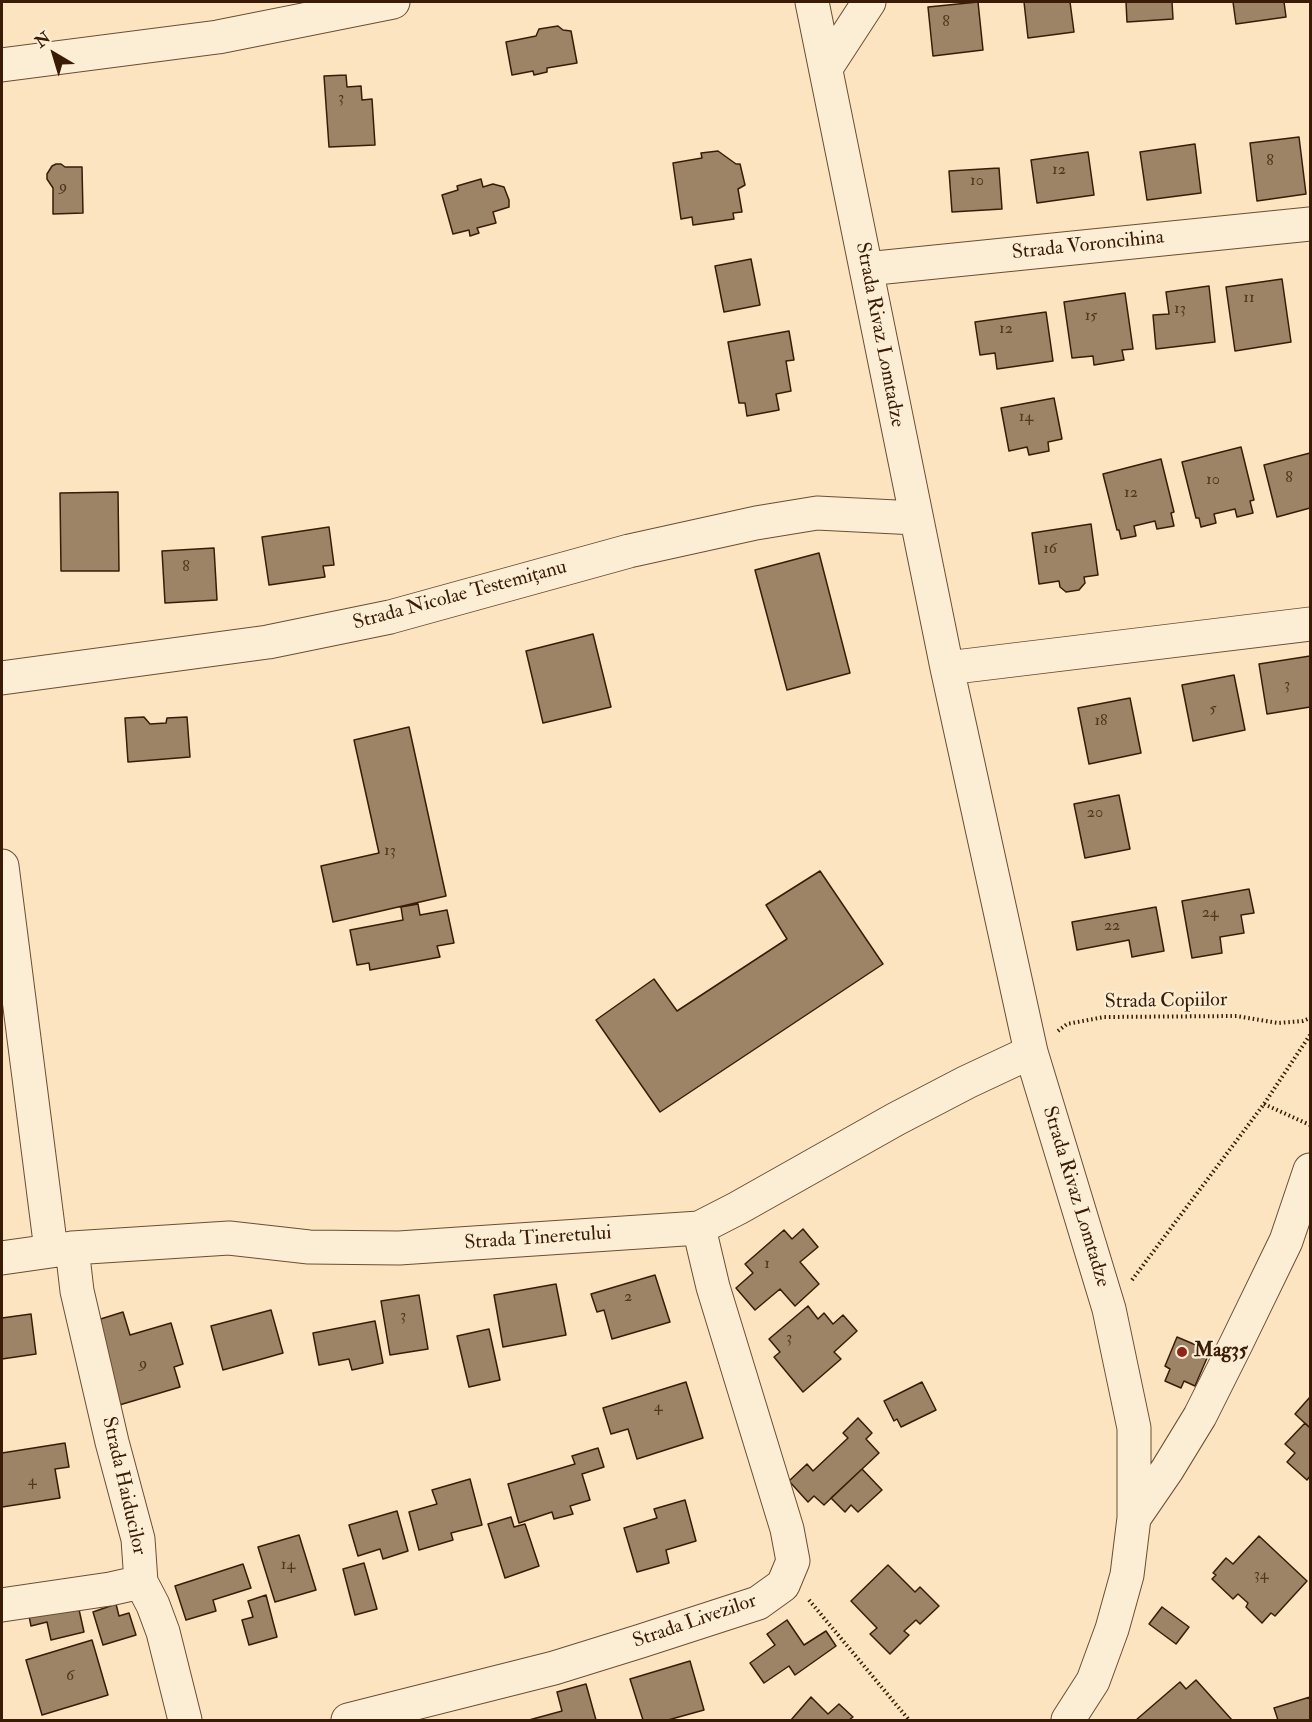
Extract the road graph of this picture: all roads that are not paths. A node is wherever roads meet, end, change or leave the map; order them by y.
1 (393, 2) edge
2 (812, 2) edge
3 (869, 2) edge
4 (2, 65) edge
5 (825, 68) junction
6 (1311, 224) edge
7 (866, 269) junction
8 (916, 518) junction
9 (1311, 624) edge
10 (947, 668) junction
11 (2, 678) edge
12 (2, 866) edge
13 (1031, 1052) junction
14 (1311, 1170) edge
15 (699, 1228) junction
16 (1298, 1246) edge
17 (62, 1249) junction
18 (2, 1258) edge
19 (1134, 1518) junction
20 (141, 1582) junction
21 (2, 1605) edge
22 (185, 1720) edge
23 (348, 1720) edge
24 (1068, 1720) edge

1 - 4 street
2 - 5 street, Strada Rivaz Lomtadze
3 - 5 street
5 - 7 street, Strada Rivaz Lomtadze
6 - 7 street, Strada Voroncihina
7 - 8 street, Strada Rivaz Lomtadze
8 - 10 street, Strada Rivaz Lomtadze
8 - 11 street, Strada Nicolae Testemițanu
9 - 10 street
10 - 13 street, Strada Rivaz Lomtadze
12 - 17 street, Strada Haiducilor
13 - 15 street, Strada Tineretului
13 - 19 street, Strada Rivaz Lomtadze
14 - 16 street
15 - 17 street, Strada Tineretului
15 - 23 street, Strada Livezilor
16 - 19 street
17 - 18 street, Strada Tineretului
17 - 20 street, Strada Haiducilor
19 - 24 street, Strada Rivaz Lomtadze
20 - 21 street
20 - 22 street, Strada Haiducilor

